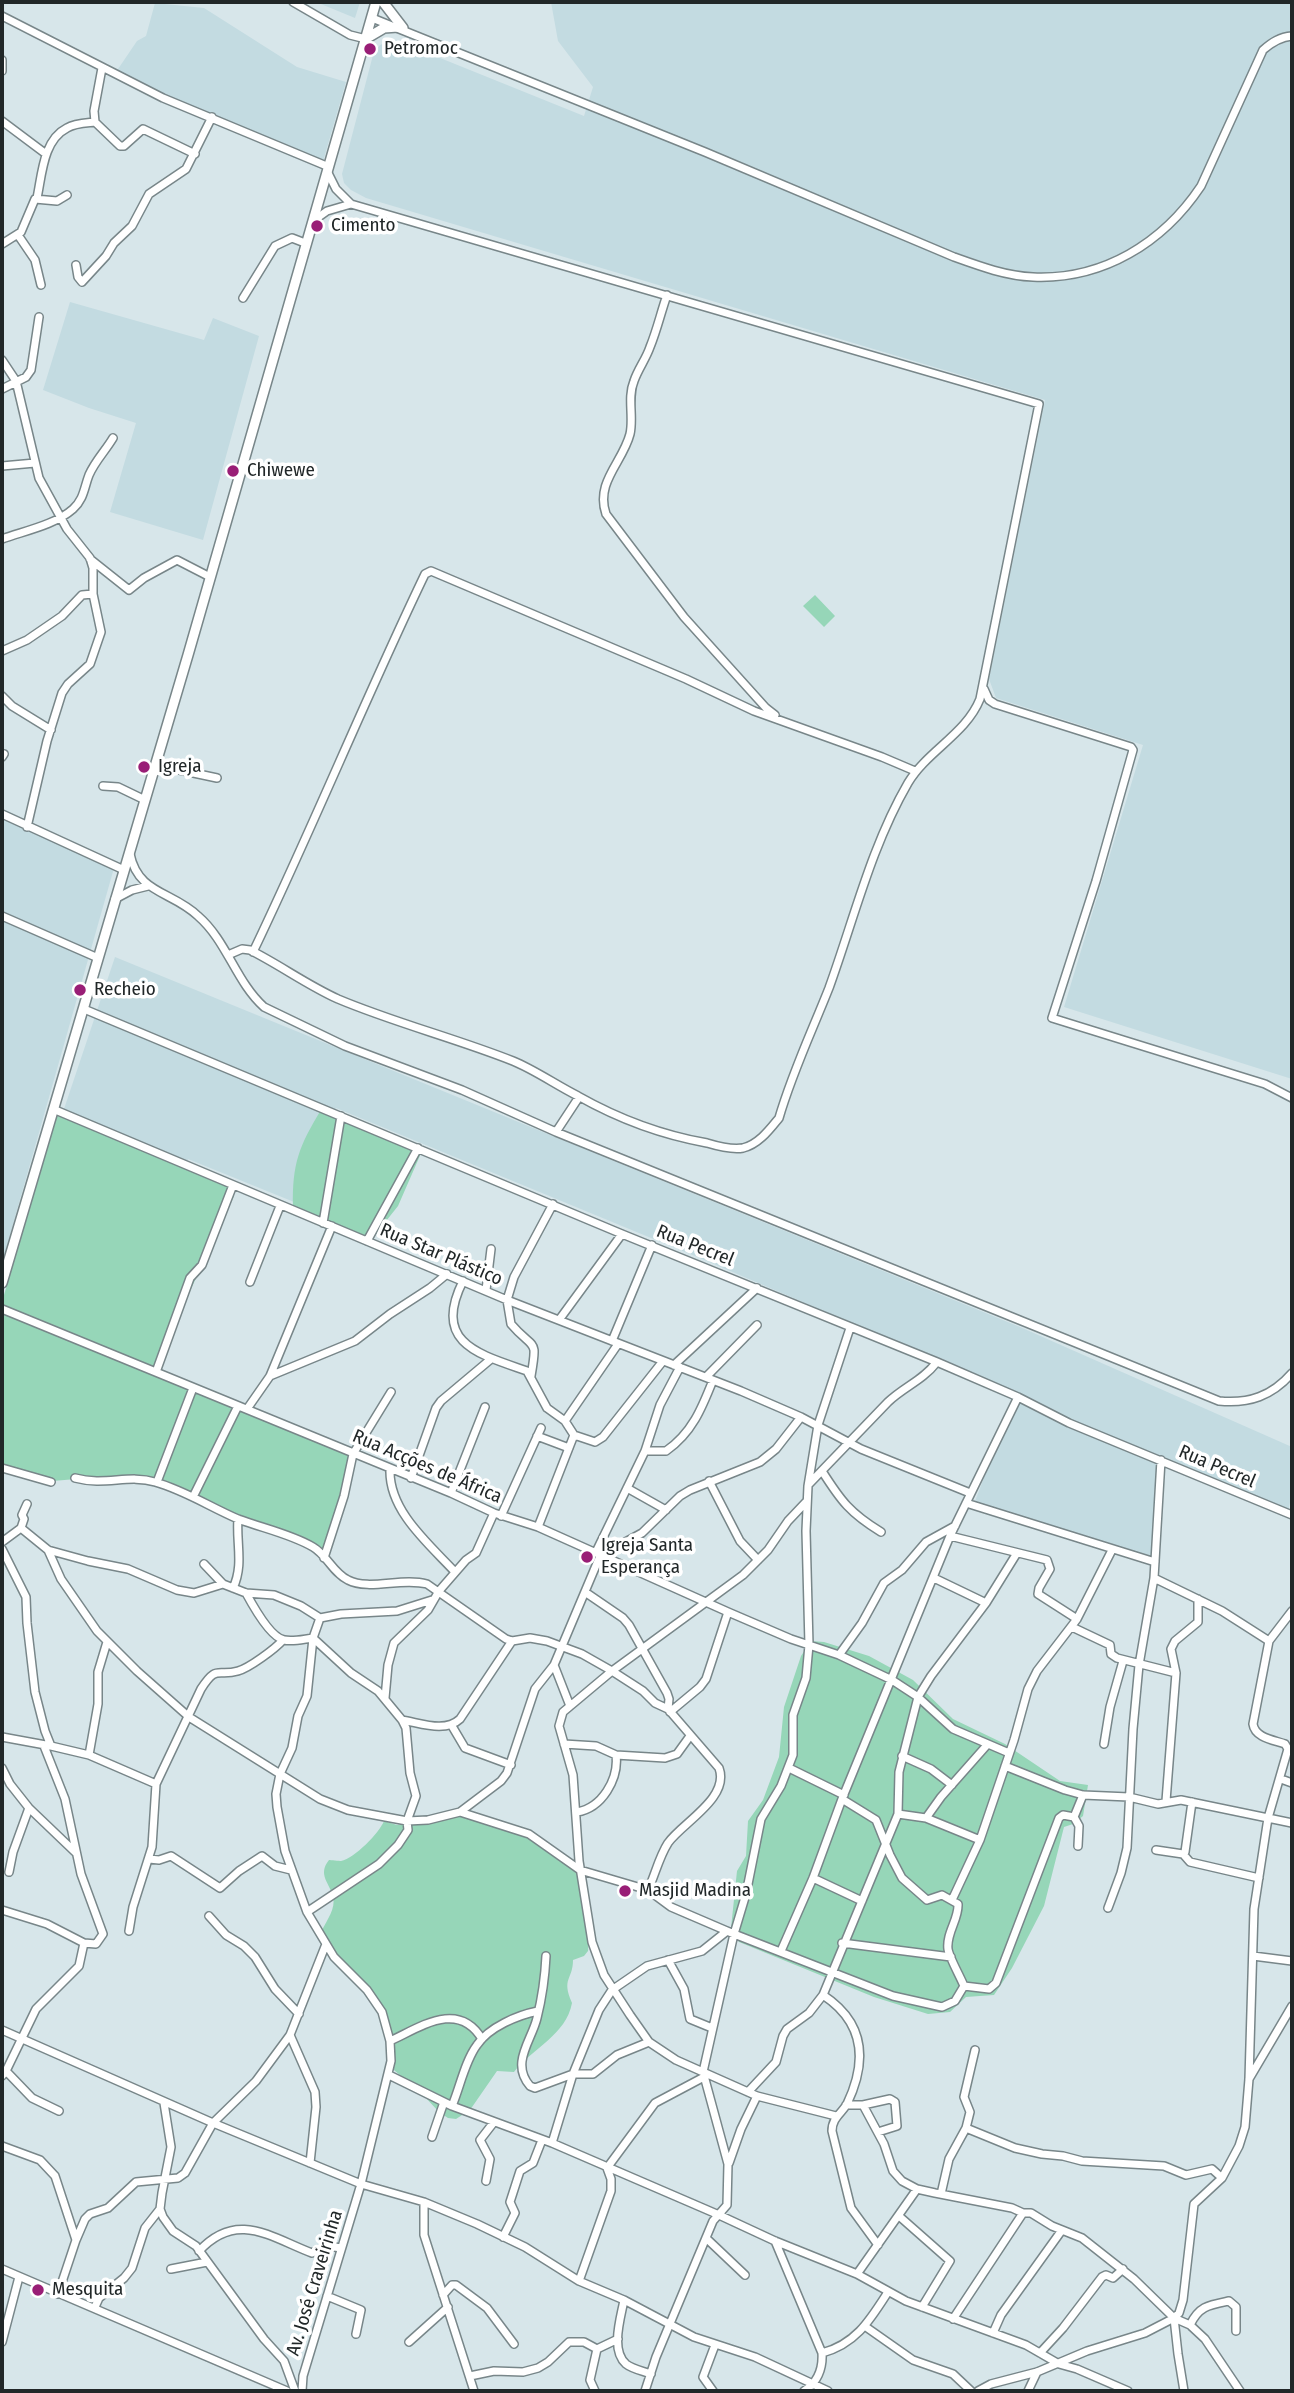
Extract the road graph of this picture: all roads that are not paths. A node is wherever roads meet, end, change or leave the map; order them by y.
1 (293, 2) edge
2 (376, 2) edge
3 (383, 2) edge
4 (2, 16) edge
5 (372, 18) junction
6 (400, 28) junction
7 (1292, 36) edge
8 (366, 39) junction
9 (2, 60) edge
10 (102, 68) junction
11 (2, 71) edge
12 (212, 117) junction
13 (2, 121) edge
14 (95, 122) junction
15 (46, 154) junction
16 (195, 154) junction
17 (328, 170) junction
18 (66, 195) dead end
19 (37, 198) junction
20 (351, 204) junction
21 (313, 221) junction
22 (18, 235) junction
23 (305, 243) junction
24 (2, 244) edge
25 (76, 265) dead end
26 (41, 285) dead end
27 (667, 295) junction
28 (243, 298) dead end
29 (39, 317) dead end
30 (2, 360) edge
31 (16, 381) junction
32 (2, 389) edge
33 (113, 438) dead end
34 (35, 463) junction
35 (2, 466) edge
36 (60, 517) junction
37 (2, 539) edge
38 (90, 558) junction
39 (210, 577) junction
40 (93, 594) junction
41 (2, 651) edge
42 (984, 688) junction
43 (2, 696) edge
44 (781, 720) junction
45 (51, 730) junction
46 (156, 765) junction
47 (915, 771) junction
48 (216, 778) dead end
49 (103, 786) dead end
50 (145, 800) junction
51 (2, 814) edge
52 (27, 827) junction
53 (130, 853) junction
54 (124, 870) junction
55 (148, 886) junction
56 (115, 899) junction
57 (2, 916) edge
58 (253, 952) junction
59 (229, 955) junction
60 (98, 958) junction
61 (84, 1009) junction
62 (579, 1097) junction
63 (1292, 1098) edge
64 (53, 1109) junction
65 (341, 1116) junction
66 (556, 1132) junction
67 (418, 1148) junction
68 (233, 1185) junction
69 (553, 1204) junction
70 (280, 1206) junction
71 (323, 1223) junction
72 (332, 1226) junction
73 (622, 1234) junction
74 (367, 1241) junction
75 (652, 1245) junction
76 (491, 1249) dead end
77 (5, 1261) edge
78 (447, 1274) junction
79 (463, 1280) junction
80 (250, 1282) dead end
81 (2, 1283) edge
82 (757, 1288) junction
83 (486, 1290) junction
84 (507, 1300) junction
85 (2, 1309) edge
86 (559, 1320) junction
87 (757, 1325) dead end
88 (850, 1328) junction
89 (615, 1342) junction
90 (491, 1359) junction
91 (663, 1362) junction
92 (937, 1362) junction
93 (677, 1366) junction
94 (156, 1372) junction
95 (1292, 1373) edge
96 (270, 1376) junction
97 (531, 1376) junction
98 (710, 1379) junction
99 (193, 1388) junction
100 (391, 1392) dead end
101 (1018, 1397) junction
102 (238, 1406) junction
103 (485, 1407) dead end
104 (247, 1409) junction
105 (801, 1417) junction
106 (565, 1421) junction
107 (818, 1425) junction
108 (541, 1428) dead end
109 (574, 1435) junction
110 (537, 1436) junction
111 (849, 1442) junction
112 (569, 1448) junction
113 (645, 1451) junction
114 (353, 1454) junction
115 (1161, 1460) junction
116 (2, 1468) edge
117 (390, 1470) junction
118 (822, 1471) junction
119 (75, 1478) dead end
120 (411, 1478) junction
121 (709, 1481) junction
122 (51, 1482) dead end
123 (157, 1482) junction
124 (808, 1486) junction
125 (627, 1488) junction
126 (451, 1493) junction
127 (970, 1493) junction
128 (193, 1497) junction
129 (807, 1501) junction
130 (965, 1503) junction
131 (27, 1504) dead end
132 (666, 1510) junction
133 (497, 1515) junction
134 (1292, 1516) edge
135 (239, 1519) junction
136 (955, 1526) junction
137 (538, 1527) junction
138 (22, 1528) junction
139 (881, 1532) dead end
140 (950, 1536) junction
141 (2, 1542) edge
142 (2, 1549) edge
143 (48, 1550) junction
144 (1112, 1550) junction
145 (1017, 1553) junction
146 (598, 1554) junction
147 (324, 1558) junction
148 (758, 1560) junction
149 (1155, 1562) junction
150 (204, 1564) dead end
151 (455, 1572) junction
152 (934, 1578) junction
153 (1154, 1578) junction
154 (223, 1584) junction
155 (233, 1588) junction
156 (439, 1591) junction
157 (585, 1592) junction
158 (246, 1593) junction
159 (1198, 1599) junction
160 (432, 1601) junction
161 (709, 1602) junction
162 (986, 1603) junction
163 (1292, 1611) edge
164 (728, 1612) junction
165 (320, 1618) junction
166 (1077, 1619) junction
167 (1072, 1627) junction
168 (313, 1638) junction
169 (283, 1640) junction
170 (1269, 1641) junction
171 (107, 1642) junction
172 (512, 1642) junction
173 (809, 1645) junction
174 (560, 1647) junction
175 (642, 1649) junction
176 (839, 1655) junction
177 (1123, 1661) junction
178 (554, 1664) junction
179 (1139, 1665) junction
180 (612, 1671) junction
181 (1176, 1673) junction
182 (892, 1680) junction
183 (918, 1697) junction
184 (385, 1698) junction
185 (570, 1706) junction
186 (669, 1710) junction
187 (189, 1717) junction
188 (402, 1720) junction
189 (452, 1726) junction
190 (690, 1736) junction
191 (2, 1737) edge
192 (564, 1744) junction
193 (1104, 1744) dead end
194 (988, 1745) junction
195 (48, 1746) junction
196 (1009, 1753) junction
197 (89, 1755) junction
198 (616, 1755) junction
199 (902, 1756) junction
200 (511, 1765) junction
201 (1005, 1766) junction
202 (2, 1768) edge
203 (789, 1769) junction
204 (280, 1774) junction
205 (1281, 1779) junction
206 (1292, 1783) edge
207 (156, 1784) junction
208 (951, 1785) junction
209 (1083, 1795) junction
210 (843, 1797) junction
211 (1129, 1797) junction
212 (1166, 1801) junction
213 (1192, 1802) junction
214 (29, 1808) junction
215 (460, 1812) junction
216 (577, 1812) junction
217 (898, 1814) junction
218 (1074, 1817) junction
219 (926, 1818) junction
220 (1268, 1818) junction
221 (407, 1821) junction
222 (1292, 1823) edge
223 (980, 1840) junction
224 (886, 1843) junction
225 (1078, 1846) dead end
226 (1156, 1850) dead end
227 (76, 1853) junction
228 (1183, 1854) junction
229 (149, 1859) junction
230 (291, 1870) junction
231 (580, 1870) junction
232 (9, 1872) dead end
233 (813, 1878) junction
234 (1259, 1878) junction
235 (648, 1889) junction
236 (952, 1900) junction
237 (862, 1901) junction
238 (1108, 1908) dead end
239 (2, 1910) edge
240 (307, 1912) junction
241 (209, 1916) dead end
242 (130, 1931) dead end
243 (730, 1932) junction
244 (842, 1943) junction
245 (84, 1944) junction
246 (326, 1944) junction
247 (781, 1951) junction
248 (546, 1956) dead end
249 (1252, 1956) junction
250 (951, 1957) junction
251 (668, 1960) junction
252 (1292, 1961) edge
253 (831, 1971) junction
254 (964, 1986) junction
255 (612, 1990) junction
256 (822, 1995) junction
257 (1292, 2006) edge
258 (538, 2011) junction
259 (299, 2014) junction
260 (712, 2028) junction
261 (2, 2030) edge
262 (290, 2035) junction
263 (23, 2039) junction
264 (482, 2039) junction
265 (390, 2040) junction
266 (649, 2042) junction
267 (975, 2050) dead end
268 (4, 2074) edge
269 (573, 2074) junction
270 (389, 2075) junction
271 (704, 2075) junction
272 (1249, 2079) junction
273 (748, 2092) junction
274 (757, 2096) junction
275 (164, 2103) junction
276 (448, 2104) junction
277 (846, 2105) junction
278 (863, 2105) junction
279 (59, 2111) dead end
280 (836, 2116) junction
281 (494, 2122) junction
282 (213, 2123) junction
283 (966, 2128) junction
284 (878, 2132) junction
285 (432, 2137) dead end
286 (542, 2140) junction
287 (552, 2143) junction
288 (2, 2146) edge
289 (310, 2163) junction
290 (728, 2164) junction
291 (607, 2168) junction
292 (1222, 2178) junction
293 (165, 2179) junction
294 (486, 2181) dead end
295 (361, 2184) junction
296 (917, 2189) junction
297 (941, 2194) junction
298 (424, 2202) junction
299 (160, 2209) junction
300 (1023, 2213) junction
301 (719, 2215) junction
302 (899, 2216) junction
303 (1062, 2230) junction
304 (503, 2237) junction
305 (706, 2238) junction
306 (76, 2240) junction
307 (775, 2241) junction
308 (878, 2245) junction
309 (341, 2248) junction
310 (199, 2252) junction
311 (207, 2262) junction
312 (2, 2269) edge
313 (170, 2269) dead end
314 (1123, 2269) junction
315 (857, 2274) junction
316 (745, 2275) dead end
317 (19, 2277) junction
318 (579, 2281) junction
319 (888, 2292) junction
320 (58, 2294) junction
321 (443, 2295) junction
322 (327, 2296) junction
323 (624, 2300) junction
324 (95, 2307) junction
325 (448, 2307) junction
326 (922, 2307) junction
327 (1174, 2318) junction
328 (953, 2319) junction
329 (671, 2324) junction
330 (1190, 2325) junction
331 (866, 2327) junction
332 (1236, 2331) dead end
333 (993, 2333) junction
334 (356, 2334) dead end
335 (618, 2339) junction
336 (2, 2342) edge
337 (409, 2342) dead end
338 (514, 2344) dead end
339 (715, 2345) junction
340 (597, 2348) junction
341 (822, 2353) junction
342 (1040, 2353) junction
343 (1059, 2364) junction
344 (1037, 2372) junction
345 (651, 2374) junction
346 (470, 2376) junction
347 (814, 2385) junction
348 (287, 2391) edge
349 (295, 2391) edge
350 (302, 2391) edge
351 (474, 2391) edge
352 (595, 2391) edge
353 (645, 2391) edge
354 (713, 2391) edge
355 (804, 2391) edge
356 (828, 2391) edge
357 (971, 2391) edge
358 (978, 2391) edge
359 (1028, 2391) edge
360 (1128, 2391) edge
361 (1184, 2391) edge
362 (1240, 2391) edge

1 - 8 street
2 - 5 main road
3 - 6 main road
4 - 10 street
5 - 6 street
5 - 8 main road
6 - 7 street
6 - 8 main road
8 - 17 main road
9 - 11 street
10 - 12 street
10 - 14 street
12 - 16 street
12 - 17 street
13 - 15 street
14 - 15 street
14 - 16 street
15 - 19 street
16 - 25 street
17 - 20 street
17 - 21 main road
18 - 19 street
19 - 22 street
20 - 21 street
20 - 27 street
21 - 23 main road
22 - 24 street
22 - 26 street
23 - 28 street
23 - 39 main road
27 - 42 street
27 - 44 street
29 - 31 street
30 - 31 street
31 - 32 street
31 - 34 street
33 - 36 street
34 - 35 street
34 - 36 street
36 - 37 street
36 - 38 street
38 - 39 street
38 - 40 street
39 - 46 main road
40 - 41 street
40 - 45 street
42 - 47 street
42 - 63 street
43 - 45 street
44 - 47 street
44 - 58 street
45 - 52 street
46 - 48 street
46 - 50 main road
47 - 62 street
49 - 50 street
50 - 53 main road
51 - 52 street
52 - 54 street
53 - 54 main road
53 - 55 street
54 - 56 main road
55 - 56 street
55 - 59 street
56 - 60 main road
57 - 60 street
58 - 59 street
58 - 62 street
59 - 66 street
60 - 61 main road
61 - 64 main road
61 - 65 street, Rua Pecrel
62 - 66 street
64 - 68 street, Rua Star Plástico
64 - 77 main road
65 - 67 street, Rua Pecrel
65 - 71 street
66 - 95 street
67 - 69 street, Rua Pecrel
67 - 74 street
68 - 70 street, Rua Star Plástico
68 - 94 street
69 - 73 street, Rua Pecrel
69 - 84 street
70 - 71 street, Rua Star Plástico
70 - 80 street
71 - 72 street, Rua Star Plástico
72 - 74 street, Rua Star Plástico
72 - 96 street
73 - 75 street, Rua Pecrel
73 - 86 street
74 - 78 street, Rua Star Plástico
75 - 82 street, Rua Pecrel
75 - 89 street
76 - 83 street
77 - 81 main road
78 - 79 street, Rua Star Plástico
78 - 96 street
79 - 83 street, Rua Star Plástico
79 - 90 street
82 - 88 street, Rua Pecrel
82 - 93 street
83 - 84 street, Rua Star Plástico
84 - 86 street, Rua Star Plástico
84 - 97 street
85 - 94 street, Rua Acções de África
86 - 89 street, Rua Star Plástico
87 - 98 street
88 - 92 street, Rua Pecrel
88 - 107 street
89 - 91 street, Rua Star Plástico
89 - 106 street
90 - 97 street
90 - 120 street
91 - 93 street, Rua Star Plástico
91 - 109 street
92 - 101 street, Rua Pecrel
92 - 111 street
93 - 98 street, Rua Star Plástico
93 - 113 street
94 - 99 street, Rua Acções de África
96 - 104 street
97 - 106 street
98 - 105 street, Rua Star Plástico
98 - 113 street
99 - 102 street, Rua Acções de África
99 - 123 street
100 - 114 street
101 - 115 street, Rua Pecrel
101 - 127 street
102 - 104 street, Rua Acções de África
102 - 128 street
103 - 126 street
104 - 114 street, Rua Acções de África
105 - 107 street, Rua Star Plástico
105 - 121 street
106 - 109 street
107 - 111 street, Rua Star Plástico
107 - 124 street
108 - 110 street
109 - 112 street
110 - 112 street
110 - 133 street
111 - 118 street
111 - 127 street, Rua Star Plástico
112 - 137 street
113 - 125 street
114 - 117 street, Rua Acções de África
114 - 147 street
115 - 134 street, Rua Pecrel
115 - 149 street
116 - 122 street
117 - 120 street, Rua Acções de África
117 - 151 street
118 - 124 street
118 - 139 street
119 - 123 street
120 - 126 street, Rua Acções de África
121 - 132 street
121 - 148 street
123 - 128 street
124 - 129 street
125 - 132 street
125 - 146 street
126 - 133 street, Rua Acções de África
127 - 130 street
128 - 135 street
129 - 148 street
129 - 173 street
130 - 136 street
130 - 144 street
131 - 138 street
132 - 146 street
133 - 137 street, Rua Acções de África
133 - 151 street
135 - 147 street
135 - 155 street
136 - 140 street
136 - 176 street
137 - 146 street, Rua Acções de África
138 - 141 street
138 - 143 street
140 - 145 street
140 - 152 street
142 - 195 street
143 - 154 street
143 - 171 street
144 - 149 street
144 - 166 street
145 - 162 street
145 - 166 street
146 - 157 street
146 - 161 street, Rua Acções de África
147 - 156 street
148 - 161 street
149 - 153 street
150 - 154 street
151 - 156 street
152 - 162 street
152 - 182 street
153 - 159 street
153 - 179 street
154 - 155 street
155 - 158 street
156 - 160 street
156 - 172 street
157 - 174 street
157 - 175 street
158 - 165 street
158 - 169 street
159 - 170 street
159 - 181 street
160 - 165 street
160 - 184 street
161 - 164 street, Rua Acções de África
161 - 175 street
162 - 183 street
163 - 170 street
164 - 173 street, Rua Acções de África
164 - 186 street
165 - 168 street
166 - 167 street
167 - 177 street
167 - 196 street
168 - 169 street
168 - 184 street
168 - 204 street
169 - 187 street
170 - 205 street
171 - 187 street
171 - 197 street
172 - 174 street
172 - 189 street
173 - 176 street, Rua Acções de África
173 - 203 street
174 - 178 street
174 - 180 street
175 - 180 street
175 - 186 street
176 - 182 street, Rua Acções de África
177 - 179 street
177 - 193 street
178 - 185 street
178 - 200 street
179 - 181 street
179 - 211 street
180 - 185 street
180 - 186 street
181 - 212 street
182 - 183 street, Rua Acções de África
182 - 210 street
183 - 194 street, Rua Acções de África
183 - 199 street
184 - 188 street
185 - 192 street
186 - 190 street
187 - 204 street
187 - 207 street
188 - 189 street
188 - 221 street
189 - 200 street
190 - 198 street
190 - 235 street
191 - 195 street
192 - 198 street
192 - 216 street
194 - 196 street, Rua Acções de África
194 - 208 street
195 - 197 street
195 - 227 street
196 - 201 street
197 - 207 street
198 - 216 street
199 - 208 street
199 - 217 street
200 - 215 street
201 - 209 street
201 - 223 street
202 - 214 street
203 - 210 street
203 - 243 street
204 - 221 street
204 - 230 street
205 - 206 street
205 - 220 street
207 - 229 street
208 - 219 street
209 - 211 street
209 - 218 street
210 - 224 street
210 - 233 street
211 - 212 street
211 - 238 street
212 - 213 street
213 - 220 street
213 - 228 street
214 - 227 street
214 - 232 street
215 - 221 street
215 - 231 street
216 - 231 street
217 - 219 street
217 - 224 street
218 - 225 street
218 - 254 street
219 - 223 street
220 - 222 street
220 - 234 street
221 - 240 street
223 - 236 street
224 - 236 street
224 - 237 street
226 - 228 street
227 - 245 street
228 - 234 street
229 - 230 street
229 - 242 street
230 - 240 street
231 - 235 street
231 - 255 street
233 - 237 street
233 - 247 street
234 - 249 street
235 - 243 street
236 - 250 street
237 - 244 street
239 - 245 street
240 - 246 street
241 - 259 street
243 - 247 street
243 - 251 street
243 - 260 street
244 - 250 street
244 - 253 street
245 - 263 street
246 - 259 street
246 - 265 street
247 - 253 street
248 - 258 street
249 - 252 street
249 - 272 street
250 - 254 street
251 - 255 street
251 - 260 street
253 - 254 street
253 - 256 street
255 - 266 street
255 - 269 street
256 - 273 street
256 - 277 street
257 - 272 street
258 - 264 street
258 - 269 street
259 - 262 street
260 - 271 street
261 - 263 street
262 - 282 street
262 - 289 street
263 - 268 street
263 - 275 street
264 - 265 street
264 - 276 street
265 - 270 street, Av. José Craveirinha
266 - 269 street
266 - 271 street
267 - 283 street
268 - 279 street
269 - 287 street
270 - 276 street
270 - 295 street, Av. José Craveirinha
271 - 273 street
271 - 290 street
271 - 291 street
272 - 292 street
273 - 274 street
274 - 280 street
274 - 290 street
275 - 282 street
275 - 293 street
276 - 281 street
276 - 285 street
277 - 278 street
277 - 280 street
278 - 284 street
278 - 284 street
280 - 308 street
281 - 286 street
281 - 294 street
282 - 289 street
282 - 293 street
283 - 292 street
283 - 297 street
284 - 296 street
286 - 287 street
286 - 304 street
287 - 291 street
288 - 306 street
289 - 295 street
290 - 301 street
291 - 301 street
291 - 318 street
292 - 327 street
293 - 299 street
293 - 306 street
295 - 298 street
295 - 309 street, Av. José Craveirinha
296 - 297 street
296 - 302 street
297 - 300 street
298 - 304 street
298 - 321 street
299 - 310 street
299 - 324 street
300 - 303 street
300 - 328 street
301 - 305 street
301 - 307 street
302 - 308 street
302 - 326 street
303 - 314 street
303 - 333 street
304 - 318 street
305 - 316 street
305 - 329 street
306 - 320 street
307 - 315 street
307 - 341 street
308 - 315 street
309 - 310 street
309 - 322 street, Av. José Craveirinha
310 - 311 street
311 - 313 street
311 - 349 street
312 - 317 street
314 - 327 street
314 - 342 street
315 - 319 street
317 - 320 street
317 - 336 street
318 - 323 street
319 - 326 street
319 - 331 street
320 - 324 street
321 - 325 street
321 - 338 street
322 - 334 street
322 - 350 street, Av. José Craveirinha
323 - 329 street
323 - 335 street
324 - 348 street
325 - 337 street
325 - 346 street
326 - 328 street
327 - 330 street
327 - 343 street
327 - 361 street
328 - 333 street
329 - 339 street
329 - 345 street
330 - 332 street
330 - 362 street
331 - 341 street
331 - 357 street
333 - 342 street
335 - 340 street
335 - 345 street
339 - 347 street
339 - 354 street
340 - 346 street
340 - 352 street
341 - 347 street
342 - 343 street
343 - 344 street
343 - 360 street
344 - 358 street
344 - 359 street
345 - 353 street
346 - 351 street
347 - 355 street
347 - 356 street

